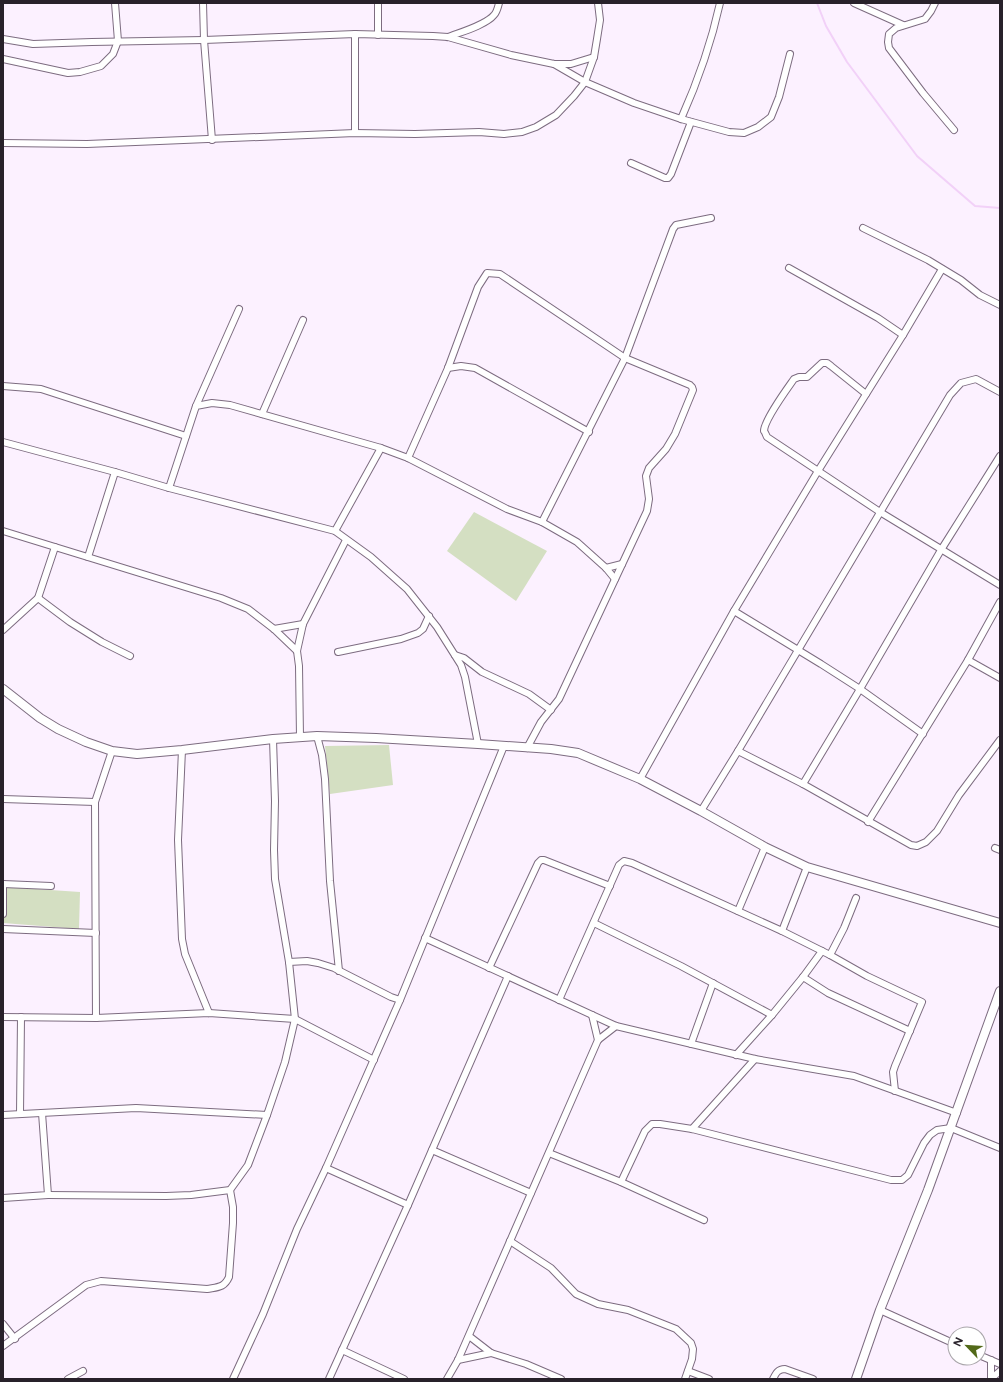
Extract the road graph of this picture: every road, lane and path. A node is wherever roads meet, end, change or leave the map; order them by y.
1 (115, 3) edge
2 (203, 3) edge
3 (378, 3) edge
4 (499, 3) edge
5 (598, 3) edge
6 (720, 3) edge
7 (854, 3) edge
8 (934, 3) edge
9 (903, 25) junction
10 (355, 34) junction
11 (378, 35) junction
12 (448, 37) junction
13 (3, 40) edge
14 (204, 40) junction
15 (118, 41) junction
16 (790, 54) dead end
17 (594, 57) junction
18 (3, 59) edge
19 (554, 64) junction
20 (585, 82) junction
21 (681, 119) junction
22 (691, 122) junction
23 (954, 130) dead end
24 (355, 134) junction
25 (212, 140) junction
26 (3, 143) edge
27 (631, 163) dead end
28 (712, 218) dead end
29 (863, 228) dead end
30 (789, 268) dead end
31 (942, 269) junction
32 (1000, 305) edge
33 (239, 309) dead end
34 (303, 320) dead end
35 (903, 335) junction
36 (625, 358) junction
37 (448, 368) junction
38 (3, 386) edge
39 (1000, 392) edge
40 (866, 394) junction
41 (196, 406) junction
42 (262, 414) junction
43 (589, 432) junction
44 (186, 436) junction
45 (3, 442) edge
46 (380, 448) junction
47 (1000, 456) edge
48 (408, 458) junction
49 (818, 471) junction
50 (115, 472) junction
51 (169, 488) junction
52 (880, 512) junction
53 (542, 522) junction
54 (3, 531) edge
55 (335, 531) junction
56 (346, 540) junction
57 (55, 548) junction
58 (941, 550) junction
59 (88, 557) junction
60 (622, 564) junction
61 (606, 568) junction
62 (615, 579) junction
63 (1000, 585) edge
64 (38, 598) junction
65 (1000, 602) edge
66 (734, 611) junction
67 (429, 616) junction
68 (302, 624) junction
69 (274, 629) junction
70 (3, 630) edge
71 (297, 651) junction
72 (799, 651) junction
73 (338, 652) dead end
74 (455, 655) junction
75 (130, 656) dead end
76 (968, 660) junction
77 (1000, 678) edge
78 (3, 688) edge
79 (860, 689) junction
80 (551, 710) junction
81 (923, 734) junction
82 (317, 736) junction
83 (300, 737) junction
84 (273, 739) junction
85 (1000, 740) edge
86 (478, 744) junction
87 (504, 746) junction
88 (527, 748) junction
89 (182, 750) junction
90 (112, 751) junction
91 (738, 751) junction
92 (640, 779) junction
93 (803, 784) junction
94 (3, 798) edge
95 (95, 802) junction
96 (701, 811) junction
97 (868, 822) junction
98 (765, 847) junction
99 (807, 867) junction
100 (3, 884) edge
101 (51, 886) dead end
102 (610, 886) junction
103 (856, 898) dead end
104 (738, 911) junction
105 (3, 914) edge
106 (594, 923) junction
107 (1000, 923) edge
108 (3, 929) edge
109 (782, 931) junction
110 (96, 933) junction
111 (425, 938) junction
112 (822, 952) junction
113 (830, 955) junction
114 (289, 962) junction
115 (489, 968) junction
116 (339, 971) junction
117 (508, 976) junction
118 (803, 977) junction
119 (713, 983) junction
120 (1000, 991) edge
121 (400, 1000) junction
122 (559, 1000) junction
123 (209, 1014) junction
124 (592, 1015) junction
125 (772, 1016) junction
126 (3, 1017) edge
127 (21, 1017) junction
128 (96, 1018) junction
129 (294, 1019) junction
130 (616, 1026) junction
131 (910, 1031) junction
132 (598, 1040) junction
133 (691, 1044) junction
134 (736, 1055) junction
135 (755, 1059) junction
136 (374, 1060) junction
137 (895, 1091) junction
138 (42, 1113) junction
139 (957, 1113) junction
140 (20, 1114) junction
141 (3, 1115) edge
142 (267, 1115) junction
143 (951, 1128) junction
144 (692, 1129) junction
145 (1000, 1148) edge
146 (432, 1150) junction
147 (549, 1153) junction
148 (326, 1168) junction
149 (620, 1182) junction
150 (230, 1190) junction
151 (531, 1193) junction
152 (48, 1195) junction
153 (3, 1198) edge
154 (408, 1205) junction
155 (704, 1220) dead end
156 (510, 1241) junction
157 (880, 1310) junction
158 (3, 1324) edge
159 (469, 1336) junction
160 (15, 1339) junction
161 (947, 1340) edge
162 (3, 1346) edge
163 (342, 1350) junction
164 (490, 1353) junction
165 (987, 1358) edge
166 (458, 1360) junction
167 (991, 1360) junction
168 (1000, 1364) edge
169 (83, 1371) dead end
170 (688, 1371) junction
171 (1000, 1372) edge
172 (991, 1378) edge
173 (68, 1379) edge
174 (234, 1379) edge
175 (329, 1379) edge
176 (404, 1379) edge
177 (447, 1379) edge
178 (561, 1379) edge
179 (684, 1379) edge
180 (709, 1379) edge
181 (773, 1379) edge
182 (813, 1379) edge
183 (856, 1379) edge

1 - 15 street
2 - 14 street
3 - 11 street
4 - 12 street
5 - 17 street
6 - 21 street
7 - 9 street
8 - 9 street
9 - 23 street
10 - 11 street
10 - 14 street
10 - 24 street
11 - 12 street
12 - 19 street
13 - 15 street
14 - 15 street
14 - 25 street
15 - 18 street
16 - 22 street
17 - 19 street
17 - 20 street
19 - 20 street
20 - 21 street
20 - 24 street
21 - 22 street
22 - 27 street
24 - 25 street
25 - 26 street
28 - 36 street
29 - 31 street
30 - 35 street
31 - 32 street
31 - 35 street
33 - 41 street
34 - 42 street
35 - 40 street
36 - 37 street
36 - 43 street
36 - 60 street
37 - 43 street
37 - 48 street
38 - 44 street
39 - 52 street
40 - 49 street
40 - 49 street
41 - 42 street
41 - 44 street
42 - 46 street
43 - 53 street
44 - 51 street
45 - 50 street
46 - 48 street
46 - 55 street
47 - 58 street
48 - 53 street
49 - 52 street
49 - 66 street
50 - 51 street
50 - 59 street
51 - 55 street
52 - 58 street
52 - 72 street
53 - 61 street
54 - 57 street
55 - 56 street
56 - 67 street
56 - 68 street
57 - 59 street
57 - 64 street
58 - 63 street
58 - 79 street
59 - 69 street
60 - 61 street
60 - 62 street
61 - 62 street
62 - 80 street
64 - 70 street
64 - 75 street
65 - 76 street
66 - 72 street
66 - 92 street
67 - 73 street
67 - 74 street
68 - 69 street
68 - 71 street
69 - 71 street
71 - 83 street
72 - 79 street
72 - 91 street
74 - 80 street
74 - 86 street
76 - 77 street
76 - 81 street
78 - 90 street
79 - 81 street
79 - 93 street
80 - 88 street
81 - 97 street
82 - 83 street
82 - 86 street
82 - 116 street
83 - 84 street
84 - 89 street
84 - 114 street
85 - 97 street
86 - 87 street
87 - 88 street
87 - 111 street
88 - 92 street
89 - 90 street
89 - 123 street
90 - 95 street
91 - 93 street
91 - 96 street
92 - 96 street
93 - 97 street
94 - 95 street
95 - 110 street
96 - 98 street
98 - 99 street
98 - 104 street
99 - 107 street
99 - 109 street
100 - 101 street
100 - 105 street
102 - 104 street
102 - 106 street
102 - 115 street
103 - 113 street
104 - 109 street
106 - 119 street
106 - 122 street
108 - 110 street
109 - 112 street
110 - 128 street
111 - 115 street
111 - 121 street
112 - 113 street
112 - 118 street
113 - 131 street
114 - 116 street
114 - 129 street
115 - 117 street
116 - 121 street
117 - 122 street
117 - 146 street
118 - 125 street
118 - 131 street
119 - 125 street
119 - 133 street
120 - 139 street
121 - 136 street
122 - 124 street
123 - 128 street
123 - 129 street
124 - 130 street
124 - 132 street
125 - 134 street
126 - 127 street
127 - 128 street
127 - 140 street
129 - 136 street
129 - 142 street
130 - 132 street
130 - 133 street
131 - 137 street
132 - 147 street
133 - 134 street
134 - 135 street
135 - 137 street
135 - 144 street
136 - 148 street
137 - 139 street
138 - 140 street
138 - 142 street
138 - 152 street
139 - 143 street
140 - 141 street
142 - 150 street
143 - 144 street
143 - 145 street
143 - 157 street
144 - 149 street
146 - 151 street
146 - 154 street
147 - 149 street
147 - 151 street
148 - 154 street
148 - 174 street
149 - 155 street
150 - 152 street
150 - 160 street
151 - 156 street
152 - 153 street
154 - 163 street
156 - 159 street
156 - 170 street
157 - 161 street
157 - 183 street
158 - 160 street
159 - 164 street
159 - 166 street
160 - 162 street
163 - 175 street
163 - 176 street
164 - 166 street
164 - 178 street
165 - 167 street
166 - 177 street
167 - 168 street
167 - 172 street
169 - 173 street
170 - 179 street
170 - 180 street
171 - 172 street
181 - 182 street

